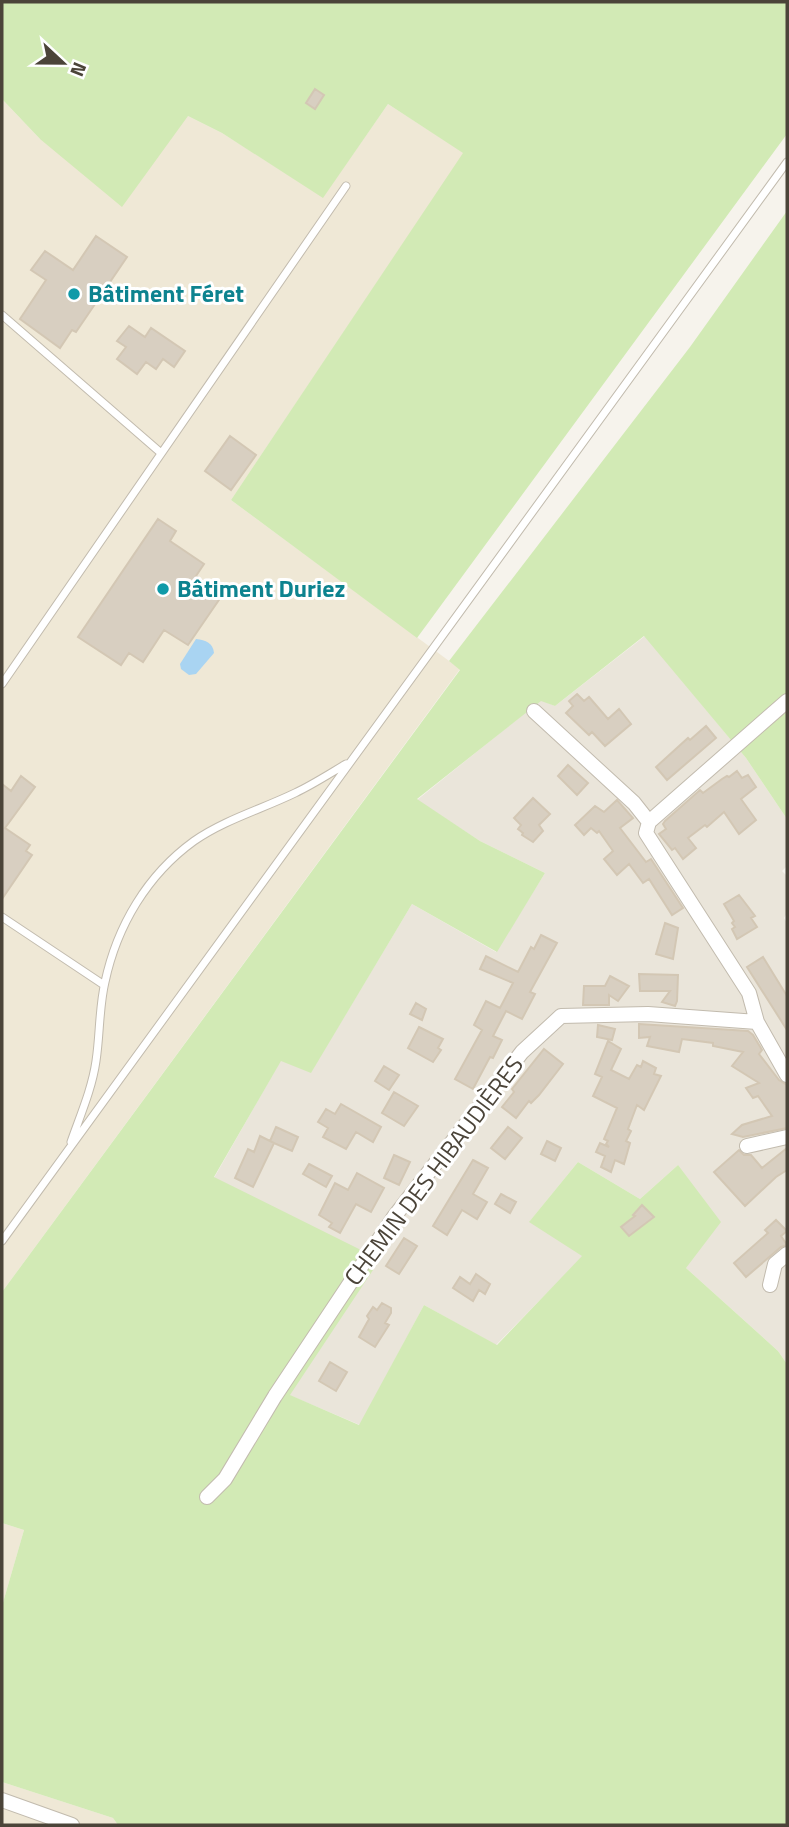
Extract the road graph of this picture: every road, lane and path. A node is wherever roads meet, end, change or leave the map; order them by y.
1 (787, 162) edge
2 (346, 186) dead end
3 (2, 315) edge
4 (161, 453) junction
5 (2, 684) edge
6 (787, 701) edge
7 (534, 710) dead end
8 (350, 762) junction
9 (649, 822) junction
10 (2, 917) edge
11 (104, 985) junction
12 (757, 1022) junction
13 (787, 1075) edge
14 (787, 1137) edge
15 (747, 1146) dead end
16 (69, 1150) junction
17 (2, 1241) edge
18 (787, 1254) edge
19 (770, 1285) dead end
20 (207, 1497) dead end
21 (2, 1800) edge
22 (72, 1825) edge

1 - 8 lane
2 - 4 lane
3 - 4 lane
4 - 5 lane
6 - 9 street
7 - 9 street
8 - 11 lane
8 - 16 lane
9 - 12 street
10 - 11 lane
11 - 16 lane
12 - 13 street
12 - 20 street, CHEMIN DES HIBAUDIÈRES
14 - 15 street
16 - 17 lane
18 - 19 street
21 - 22 street

